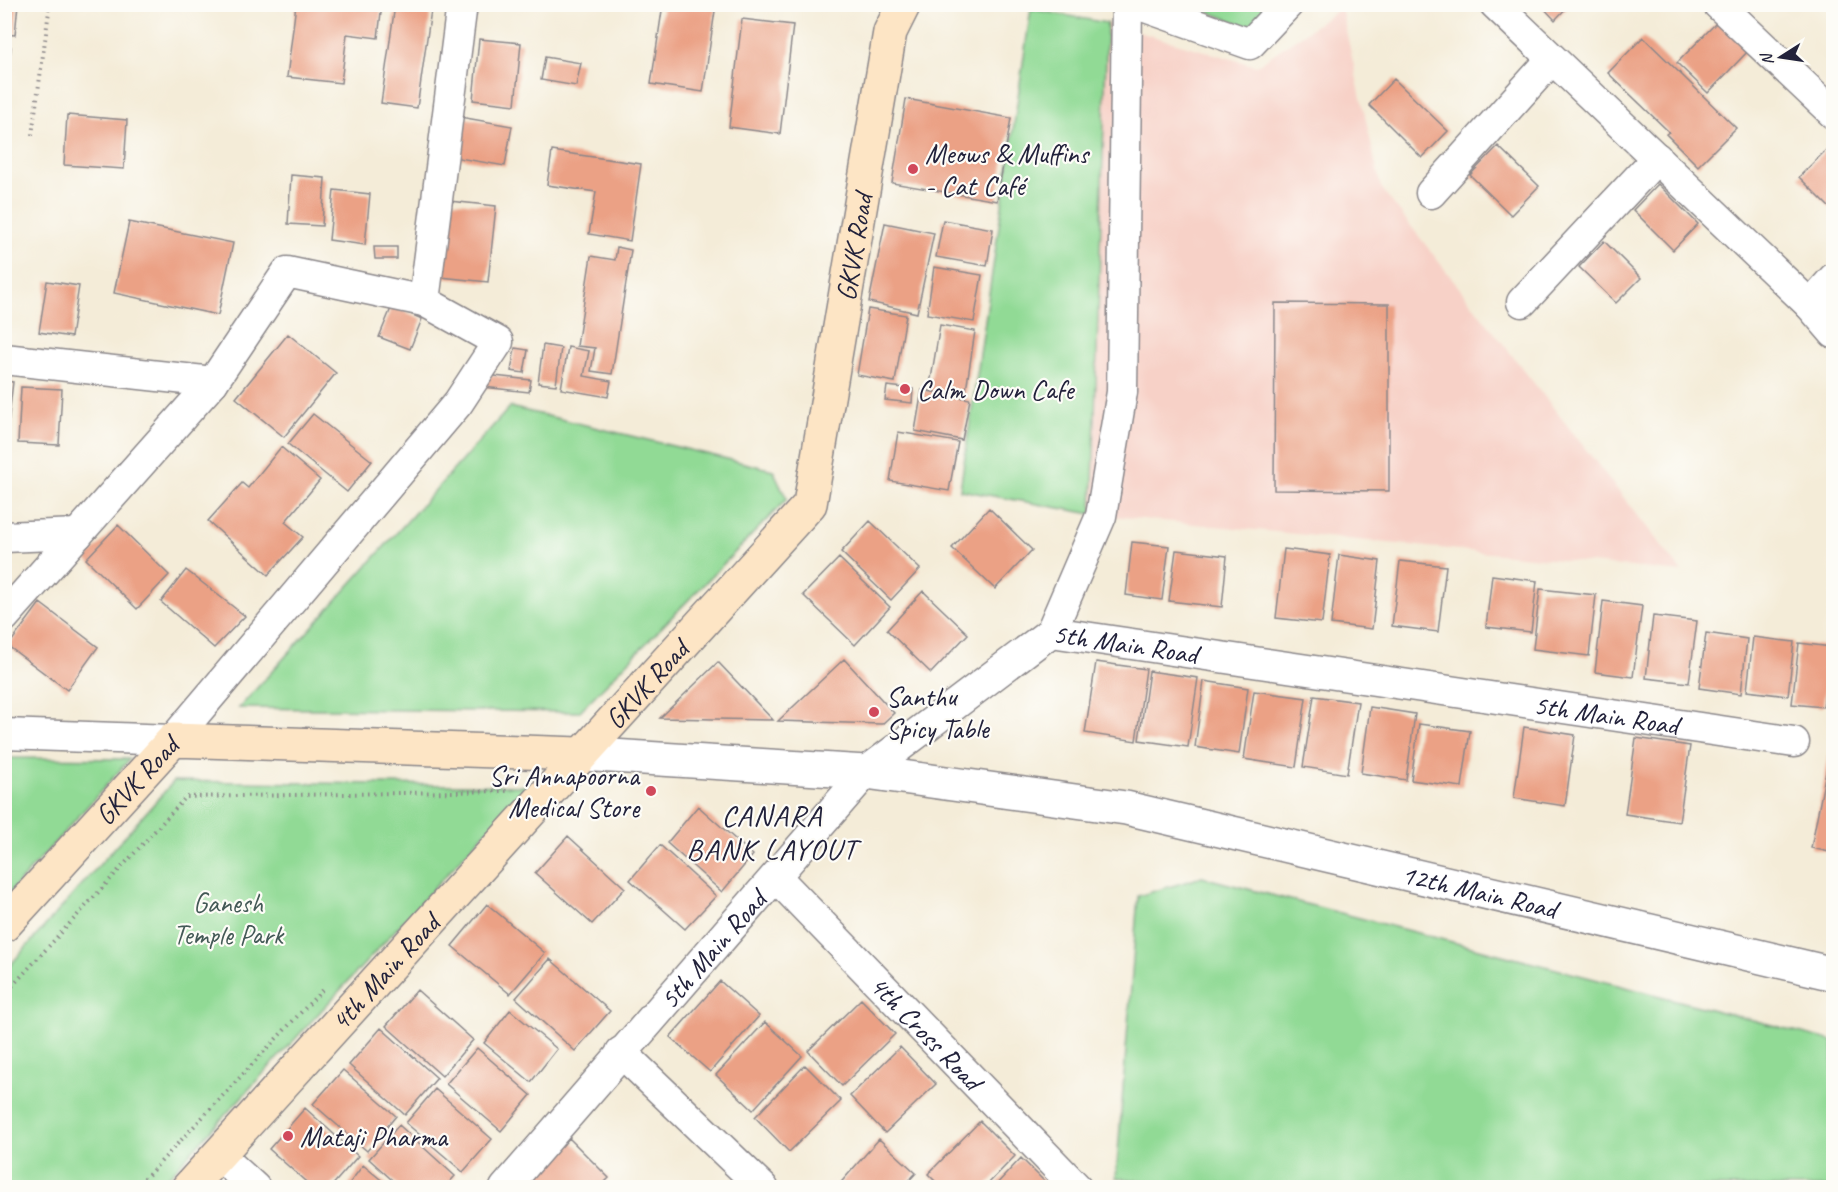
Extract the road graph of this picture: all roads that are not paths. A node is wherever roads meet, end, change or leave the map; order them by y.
1 (462, 4) edge
2 (904, 4) edge
3 (1127, 4) edge
4 (1137, 4) edge
5 (1288, 4) edge
6 (1495, 4) edge
7 (1718, 4) edge
8 (1552, 59) junction
9 (1833, 114) edge
10 (1657, 158) junction
11 (1431, 193) dead end
12 (1833, 278) edge
13 (424, 301) junction
14 (1522, 302) dead end
15 (1810, 305) junction
16 (1833, 333) edge
17 (4, 359) edge
18 (213, 382) junction
19 (78, 534) junction
20 (4, 537) edge
21 (4, 617) edge
22 (1051, 632) junction
23 (4, 734) edge
24 (173, 740) junction
25 (1794, 742) dead end
26 (580, 754) junction
27 (866, 772) junction
28 (776, 877) junction
29 (4, 924) edge
30 (1833, 974) edge
31 (621, 1052) junction
32 (219, 1155) junction
33 (507, 1187) edge
34 (188, 1188) edge
35 (255, 1188) edge
36 (764, 1188) edge
37 (1077, 1188) edge

1 - 13 street
2 - 26 main road, GKVK Road
3 - 22 street
4 - 5 street
6 - 8 street
7 - 9 street
8 - 10 street
8 - 11 street
10 - 14 street
10 - 15 street
12 - 15 street
13 - 18 street
13 - 24 street
15 - 16 street
17 - 18 street
18 - 19 street
19 - 20 street
19 - 21 street
22 - 25 street, 5th Main Road
22 - 27 street, 5th Main Road
23 - 24 street
24 - 26 main road, GKVK Road
24 - 29 main road, GKVK Road
26 - 27 street, 12th Main Road
26 - 32 main road, 4th Main Road
27 - 28 street, 5th Main Road
27 - 30 street, 12th Main Road
28 - 31 street, 5th Main Road
28 - 37 street, 4th Cross Road
31 - 33 street, 5th Main Road
31 - 36 street
32 - 34 main road, 4th Main Road
32 - 35 street

